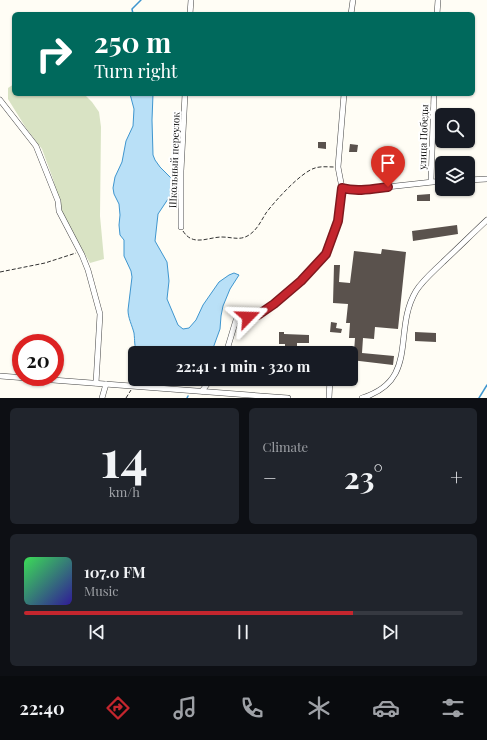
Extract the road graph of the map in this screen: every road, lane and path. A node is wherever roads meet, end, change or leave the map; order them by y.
1 (191, 0) edge
2 (353, 0) edge
3 (438, 0) edge
4 (190, 12) edge
5 (351, 12) edge
6 (437, 12) edge
7 (185, 96) edge
8 (344, 96) edge
9 (434, 96) edge
10 (0, 100) edge
11 (338, 166) junction
12 (487, 179) edge
13 (475, 180) edge
14 (431, 181) junction
15 (435, 181) edge
16 (342, 188) junction
17 (487, 220) edge
18 (181, 227) joint
19 (81, 253) junction
20 (0, 272) edge
21 (228, 346) edge
22 (0, 376) edge
23 (96, 384) junction
24 (106, 384) junction
25 (128, 386) edge
26 (133, 386) joint
27 (206, 386) edge
28 (330, 386) edge
29 (202, 391) junction
30 (102, 398) edge
31 (126, 398) edge
32 (276, 398) edge
33 (288, 398) edge
34 (329, 398) edge
35 (362, 398) edge

1 - 4 street
2 - 5 street
3 - 6 street
7 - 18 street, Школьный переулок
8 - 11 street
9 - 14 street, улица Победы
10 - 19 street
11 - 16 street
11 - 18 path
12 - 13 street
14 - 15 street
14 - 16 street
16 - 21 street
17 - 35 street
19 - 20 path
19 - 23 street
22 - 23 street
23 - 24 street
24 - 25 street
24 - 30 street
26 - 29 street
26 - 31 path
27 - 29 street
28 - 34 street
29 - 32 street
32 - 33 street

